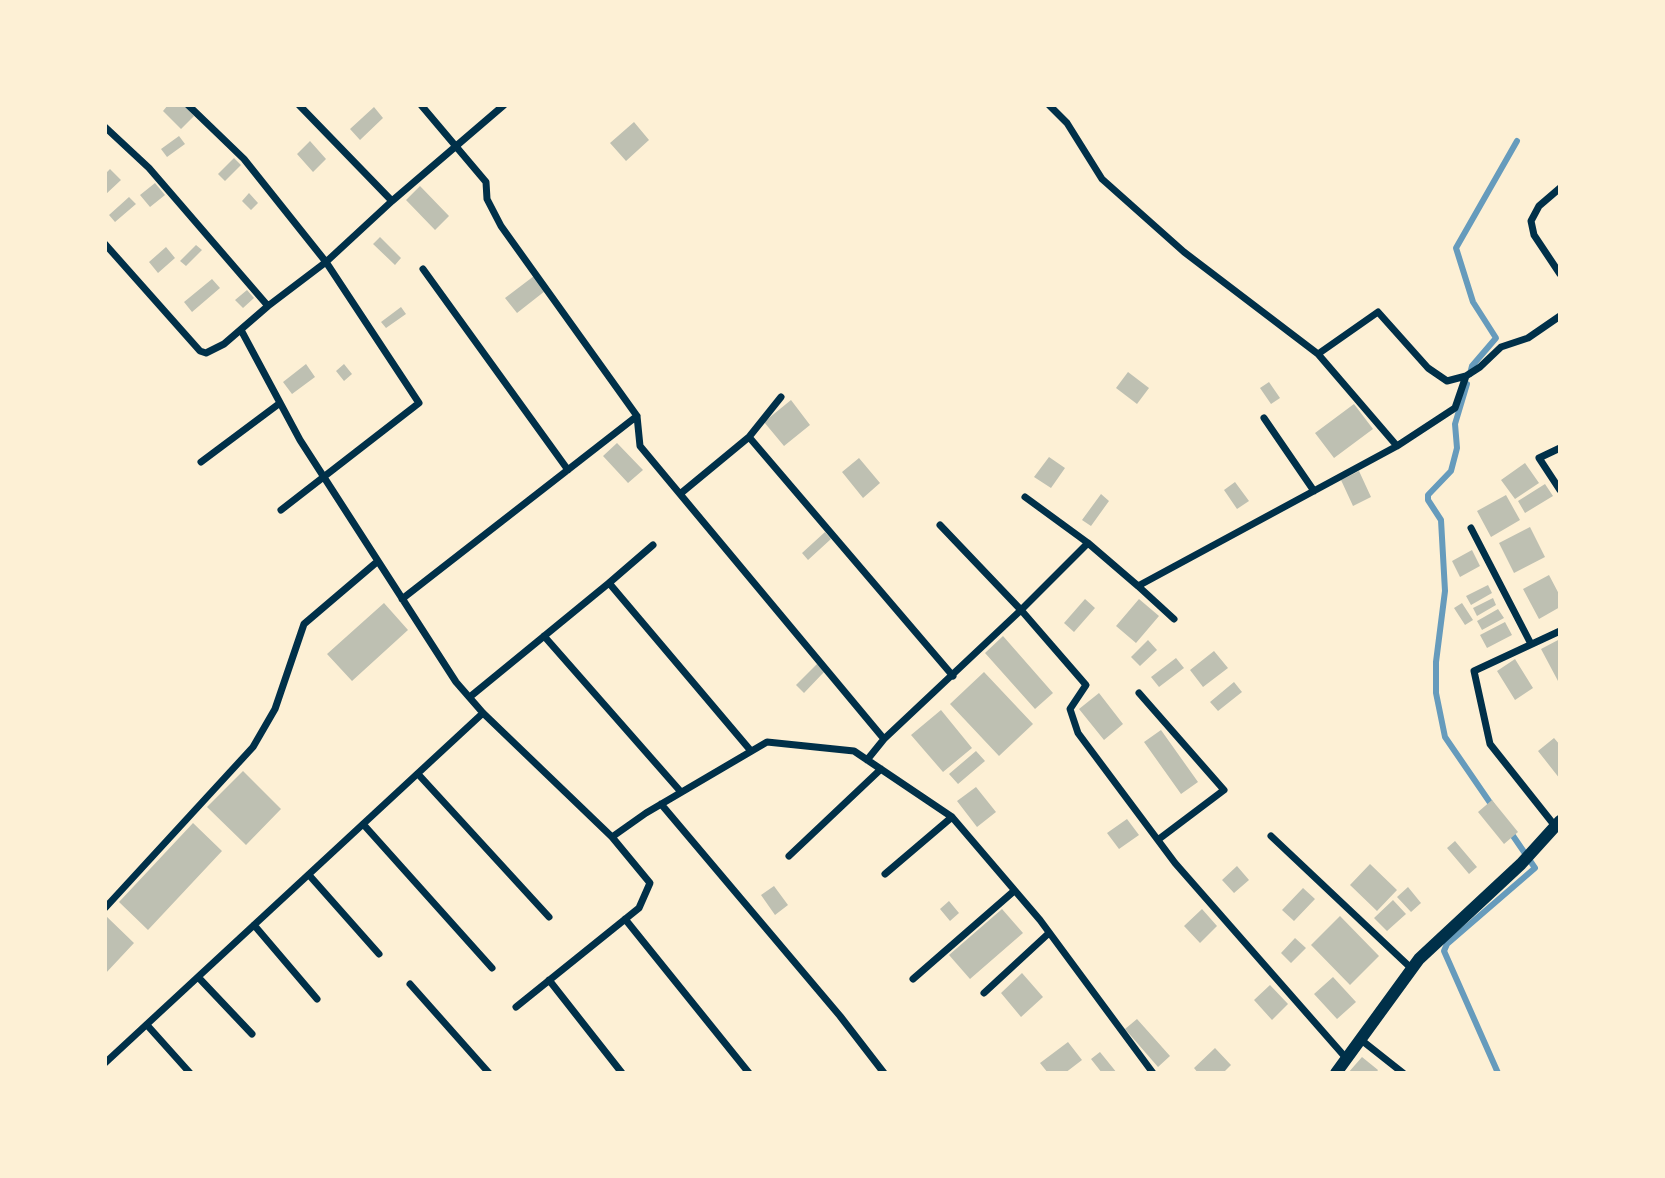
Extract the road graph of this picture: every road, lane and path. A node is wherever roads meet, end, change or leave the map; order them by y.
1 (188, 105) edge
2 (299, 105) edge
3 (421, 105) edge
4 (504, 105) edge
5 (1048, 105) edge
6 (105, 127) edge
7 (456, 146) junction
8 (1560, 188) edge
9 (392, 201) junction
10 (105, 244) edge
11 (326, 262) junction
12 (424, 269) dead end
13 (1560, 274) edge
14 (268, 306) junction
15 (1560, 316) edge
16 (241, 330) junction
17 (1318, 354) junction
18 (1466, 376) junction
19 (781, 397) dead end
20 (280, 403) junction
21 (636, 416) junction
22 (1264, 418) dead end
23 (750, 437) junction
24 (1397, 446) junction
25 (1560, 448) edge
26 (201, 462) dead end
27 (568, 470) junction
28 (324, 477) junction
29 (1560, 490) edge
30 (1314, 491) junction
31 (680, 494) junction
32 (1026, 497) dead end
33 (281, 510) dead end
34 (940, 525) dead end
35 (1471, 528) dead end
36 (1088, 543) junction
37 (653, 545) dead end
38 (378, 561) junction
39 (609, 583) junction
40 (1138, 586) junction
41 (402, 599) junction
42 (1021, 610) junction
43 (1174, 619) dead end
44 (1560, 631) edge
45 (544, 636) junction
46 (1531, 644) junction
47 (953, 676) junction
48 (1139, 693) dead end
49 (471, 696) junction
50 (483, 713) junction
51 (884, 739) junction
52 (751, 751) junction
53 (867, 760) junction
54 (881, 769) junction
55 (418, 774) junction
56 (681, 792) junction
57 (661, 804) junction
58 (952, 817) junction
59 (363, 824) junction
60 (1558, 824) edge
61 (1271, 836) dead end
62 (612, 837) junction
63 (1159, 839) junction
64 (789, 856) dead end
65 (885, 874) dead end
66 (309, 875) junction
67 (1014, 891) junction
68 (105, 908) edge
69 (549, 916) dead end
70 (625, 919) junction
71 (254, 925) junction
72 (1049, 933) junction
73 (379, 954) dead end
74 (492, 968) dead end
75 (1412, 969) junction
76 (198, 977) junction
77 (913, 979) dead end
78 (549, 980) junction
79 (410, 985) dead end
80 (984, 993) dead end
81 (317, 999) dead end
82 (516, 1007) dead end
83 (147, 1025) junction
84 (252, 1034) dead end
85 (1360, 1039) junction
86 (1346, 1058) junction
87 (105, 1063) edge
88 (190, 1073) edge
89 (489, 1073) edge
90 (622, 1073) edge
91 (748, 1073) edge
92 (884, 1073) edge
93 (1153, 1073) edge
94 (1336, 1073) edge
95 (1403, 1073) edge

1 - 11 street
2 - 9 street
3 - 7 street
4 - 7 street
5 - 17 street
6 - 14 street
7 - 9 street
7 - 21 street
8 - 13 street
9 - 11 street
10 - 16 street
11 - 14 street
11 - 28 street
12 - 27 street
14 - 16 street
15 - 18 street
16 - 20 street
17 - 18 street
17 - 24 street
18 - 24 street
19 - 23 street
20 - 26 street
20 - 28 street
21 - 27 street
21 - 31 street
22 - 30 street
23 - 31 street
23 - 47 street
24 - 30 street
25 - 29 street
27 - 41 street
28 - 33 street
28 - 38 street
30 - 40 street
31 - 51 street
32 - 36 street
34 - 42 street
35 - 46 street
36 - 40 street
36 - 42 street
37 - 39 street
38 - 41 street
38 - 68 street
39 - 45 street
39 - 52 street
40 - 43 street
41 - 49 street
42 - 47 street
42 - 63 street
44 - 46 street
45 - 49 street
45 - 56 street
46 - 60 street
47 - 51 street
48 - 63 street
49 - 50 street
50 - 55 street
50 - 62 street
51 - 53 street
52 - 53 street
52 - 56 street
53 - 54 street
54 - 58 street
54 - 64 street
55 - 59 street
55 - 69 street
56 - 57 street
57 - 62 street
57 - 92 street
58 - 65 street
58 - 67 street
59 - 66 street
59 - 74 street
60 - 75 street
61 - 75 street
62 - 70 street
63 - 86 street
66 - 71 street
66 - 73 street
67 - 72 street
67 - 77 street
70 - 78 street
70 - 91 street
71 - 76 street
71 - 81 street
72 - 80 street
72 - 93 street
75 - 85 street
76 - 83 street
76 - 84 street
78 - 82 street
78 - 90 street
79 - 89 street
83 - 87 street
83 - 88 street
85 - 86 street
85 - 95 street
86 - 94 street

